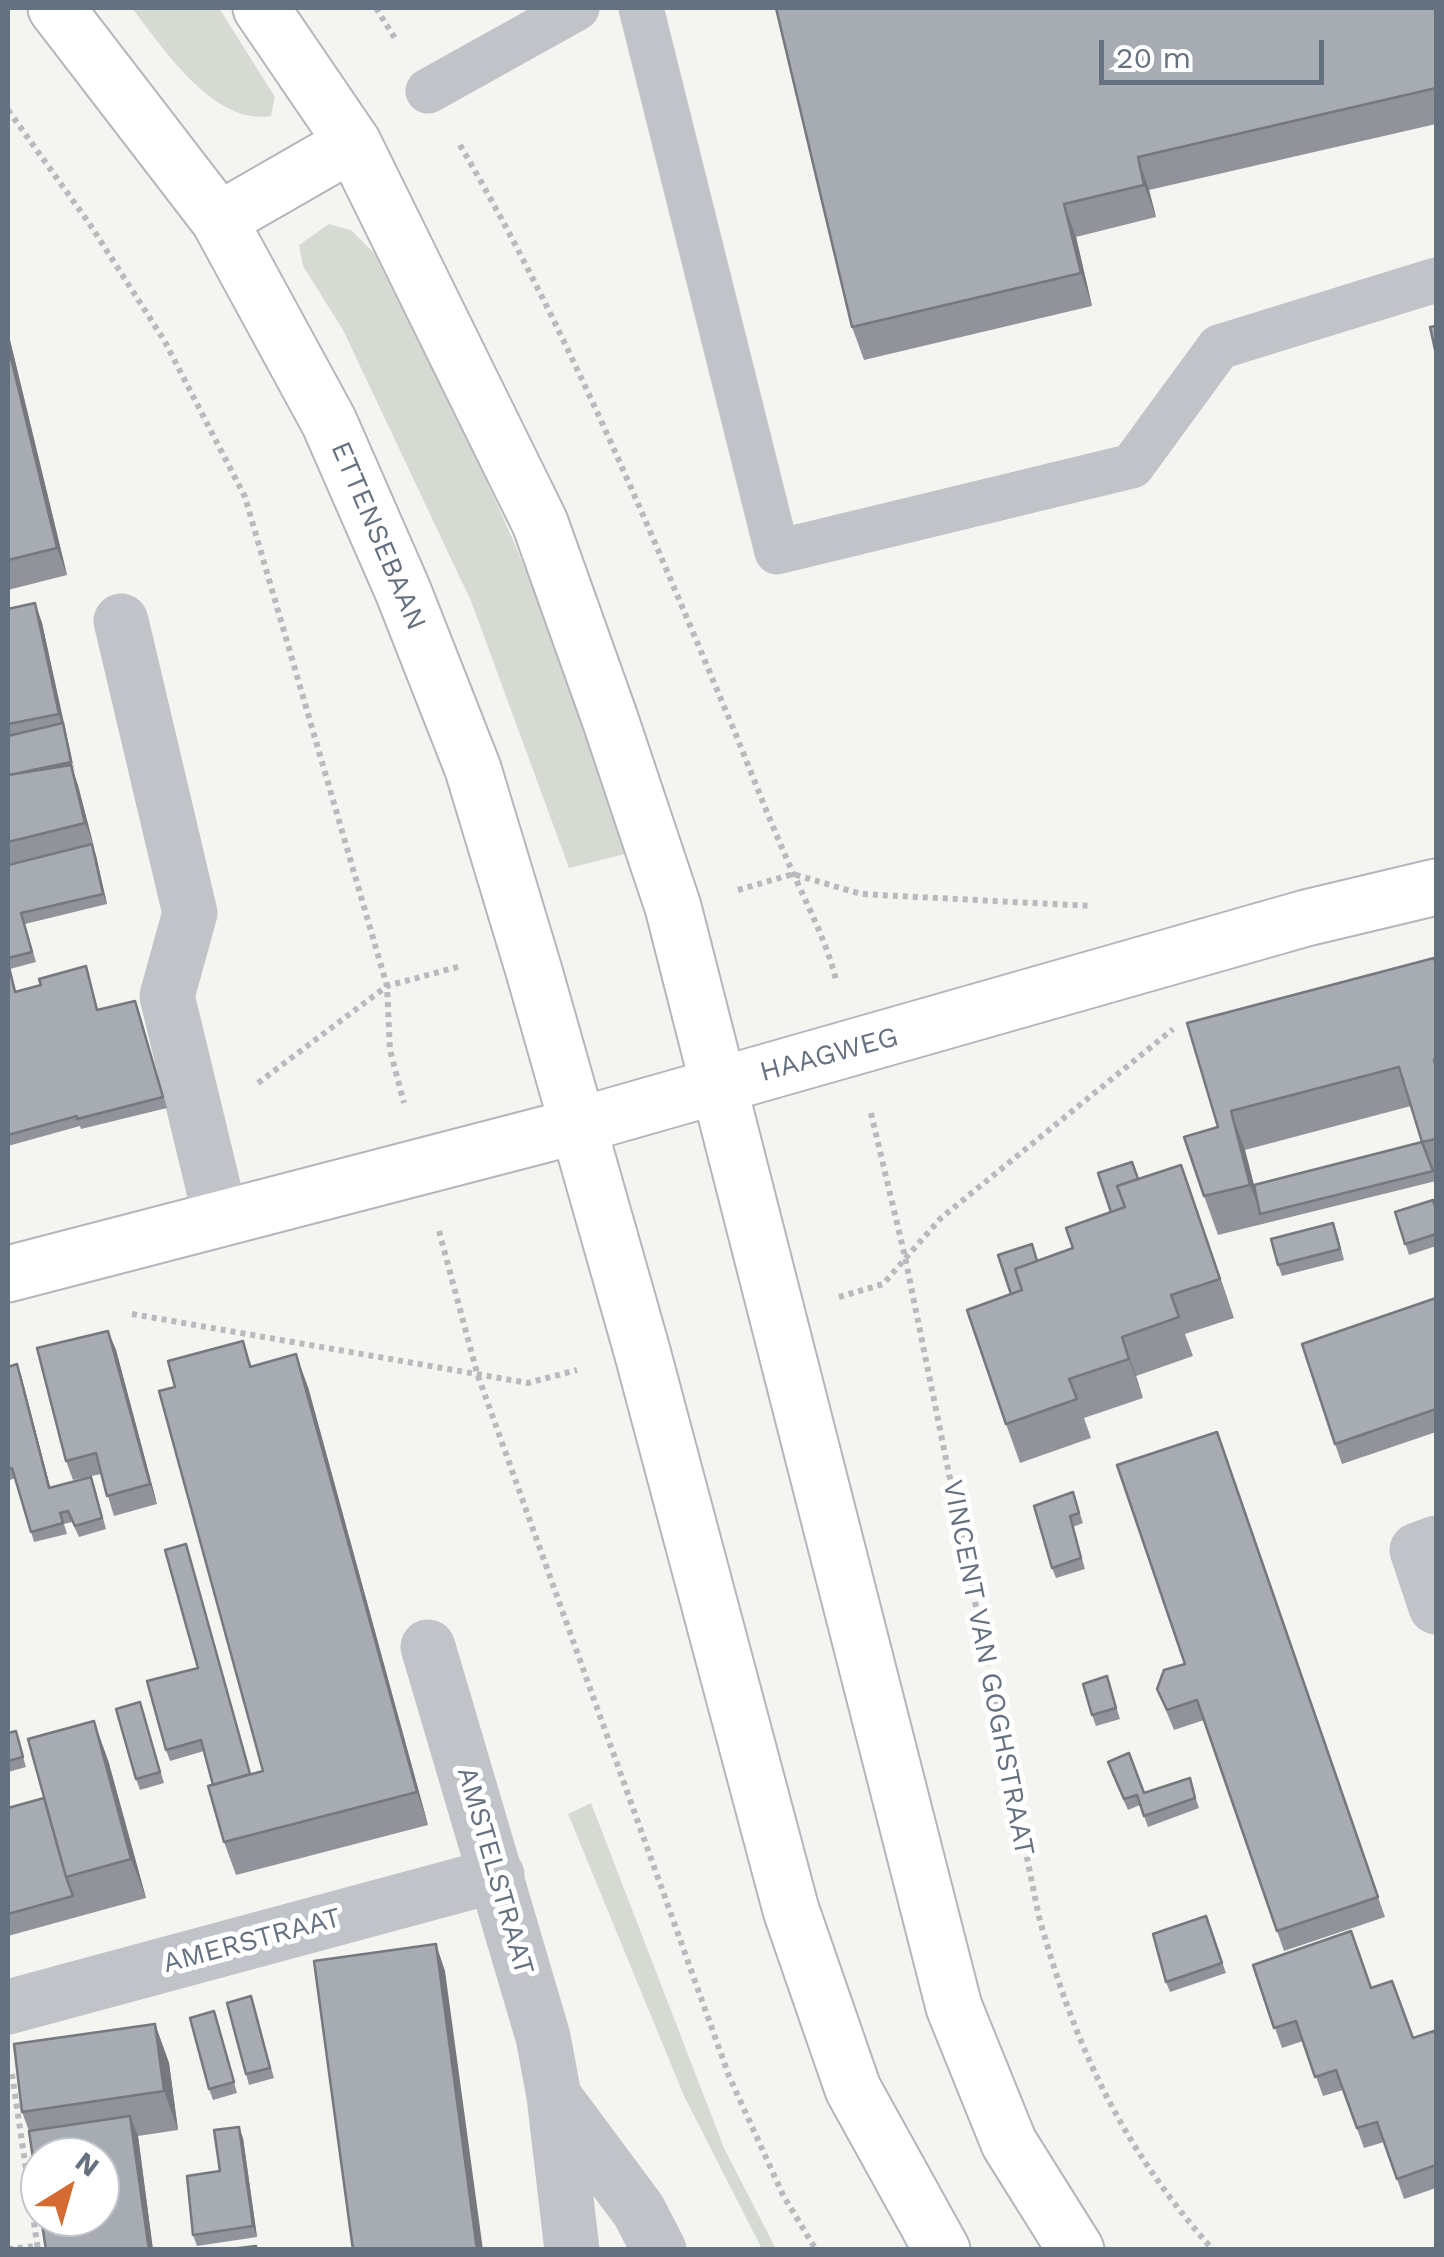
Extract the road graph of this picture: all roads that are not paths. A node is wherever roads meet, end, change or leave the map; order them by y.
1 (56, 8) edge
2 (260, 8) edge
3 (577, 8) edge
4 (641, 8) edge
5 (428, 91) road end
6 (353, 144) junction
7 (219, 220) junction
8 (1436, 280) edge
9 (121, 620) dead end
10 (1436, 887) edge
11 (719, 1085) junction
12 (576, 1126) junction
13 (221, 1219) junction
14 (8, 1274) edge
15 (1436, 1543) edge
16 (1436, 1608) edge
17 (428, 1648) dead end
18 (497, 1875) junction
19 (8, 2007) edge
20 (554, 2096) junction
21 (572, 2250) edge
22 (658, 2250) edge
23 (942, 2250) edge
24 (1076, 2250) edge

1 - 7 main road, ETTENSEBAAN
2 - 6 main road
3 - 5 lane
4 - 8 lane
6 - 7 main road
6 - 11 main road
7 - 12 main road, ETTENSEBAAN
9 - 13 street
10 - 11 main road, HAAGWEG
11 - 12 main road, HAAGWEG
11 - 24 main road
12 - 13 main road, HAAGWEG
12 - 23 main road
13 - 14 main road, HAAGWEG
15 - 16 street
17 - 18 street, AMSTELSTRAAT
18 - 19 street, AMERSTRAAT
18 - 20 street, AMSTELSTRAAT
20 - 21 street, AMSTELSTRAAT
20 - 22 street, AMSTELSTRAAT

